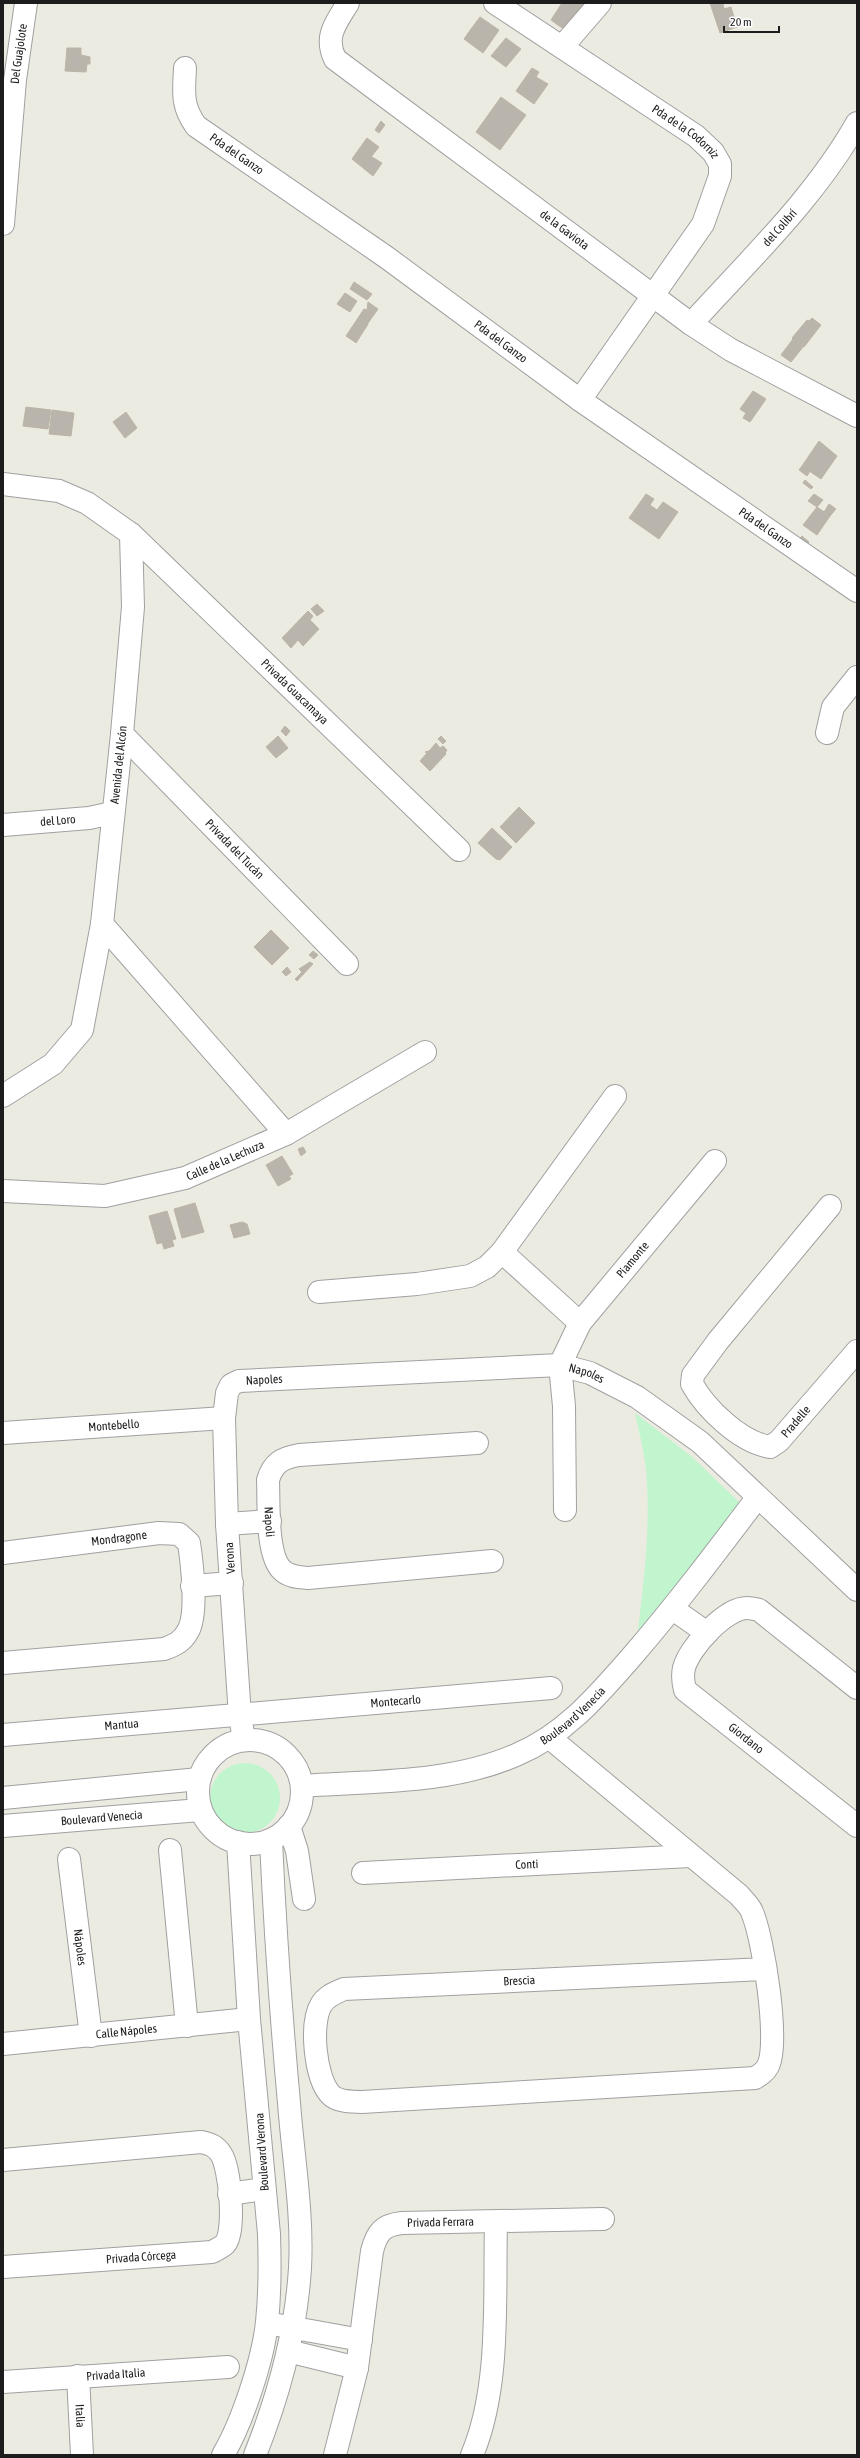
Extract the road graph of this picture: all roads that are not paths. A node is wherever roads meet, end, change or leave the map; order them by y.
1 (26, 3) edge
2 (348, 3) edge
3 (495, 3) edge
4 (600, 3) edge
5 (562, 47) junction
6 (185, 68) dead end
7 (857, 123) edge
8 (3, 224) edge
9 (654, 296) junction
10 (692, 324) junction
11 (580, 400) junction
12 (857, 416) edge
13 (3, 484) edge
14 (131, 534) junction
15 (857, 592) edge
16 (857, 677) edge
17 (827, 733) dead end
18 (122, 734) junction
19 (112, 813) junction
20 (3, 824) edge
21 (459, 850) dead end
22 (102, 924) junction
23 (347, 964) dead end
24 (425, 1052) dead end
25 (8, 1086) edge
26 (615, 1096) dead end
27 (286, 1134) junction
28 (715, 1162) dead end
29 (3, 1191) edge
30 (830, 1206) dead end
31 (502, 1252) junction
32 (318, 1292) dead end
33 (580, 1324) junction
34 (857, 1351) edge
35 (560, 1365) junction
36 (239, 1381) joint
37 (224, 1418) junction
38 (720, 1419) junction
39 (3, 1433) edge
40 (700, 1442) junction
41 (477, 1443) dead end
42 (757, 1498) junction
43 (565, 1510) dead end
44 (270, 1521) junction
45 (227, 1524) junction
46 (3, 1552) edge
47 (492, 1561) dead end
48 (232, 1583) junction
49 (192, 1586) junction
50 (857, 1590) edge
51 (673, 1609) junction
52 (707, 1633) junction
53 (3, 1663) edge
54 (552, 1688) dead end
55 (857, 1688) edge
56 (240, 1716) junction
57 (3, 1735) edge
58 (550, 1738) junction
59 (244, 1740) junction
60 (199, 1779) junction
61 (302, 1786) junction
62 (3, 1798) edge
63 (200, 1810) junction
64 (3, 1826) edge
65 (289, 1826) junction
66 (857, 1826) edge
67 (271, 1841) junction
68 (238, 1842) junction
69 (170, 1850) dead end
70 (690, 1856) junction
71 (69, 1859) dead end
72 (363, 1873) dead end
73 (304, 1899) dead end
74 (765, 1969) junction
75 (249, 2020) junction
76 (187, 2026) junction
77 (91, 2036) junction
78 (3, 2044) edge
79 (315, 2047) junction
80 (284, 2051) junction
81 (3, 2160) edge
82 (264, 2189) junction
83 (229, 2194) junction
84 (603, 2219) dead end
85 (496, 2223) junction
86 (3, 2267) edge
87 (267, 2323) junction
88 (293, 2328) junction
89 (361, 2340) junction
90 (288, 2350) junction
91 (228, 2367) dead end
92 (357, 2368) junction
93 (78, 2376) junction
94 (3, 2382) edge
95 (82, 2455) edge
96 (222, 2455) edge
97 (255, 2455) edge
98 (335, 2455) edge
99 (472, 2455) edge

1 - 8 street, Del Guajolote
2 - 9 street, de la Gaviota
3 - 5 street, Pda de la Codorniz
4 - 5 street
5 - 9 street, Pda de la Codorniz
6 - 11 street, Pda del Ganzo
7 - 10 street, del Colibrí
9 - 10 street, de la Gaviota
9 - 11 street, Pda de la Codorniz
10 - 12 street, de la Gaviota
11 - 15 street, Pda del Ganzo
13 - 14 street
14 - 18 street, Avenida del Alcón
14 - 21 street, Privada Guacamaya
16 - 17 street
18 - 19 street, Avenida del Alcón
18 - 23 street, Privada del Tucán
19 - 20 street, del Loro
19 - 22 street, Avenida del Alcón
22 - 25 street, Avenida del Alcón
22 - 27 street
24 - 27 street, Calle de la Lechuza
26 - 31 street
27 - 29 street, Calle de la Lechuza
28 - 33 street, Piamonte
30 - 38 street
31 - 32 street
31 - 33 street
33 - 35 street, Piamonte
34 - 38 street, Pradelle
35 - 36 street, Napoles
35 - 40 street, Napoles
35 - 43 street
36 - 37 street, Verona
37 - 39 street, Montebello
37 - 45 street, Verona
38 - 40 street
40 - 42 street, Napoles
41 - 44 street, Napoli
42 - 50 street, Napoles
42 - 51 street, Boulevard Venecia
44 - 45 street
44 - 47 street, Napoli
45 - 48 street, Verona
46 - 49 street, Mondragone
48 - 49 street
48 - 56 street, Verona
49 - 53 street
51 - 52 street
51 - 58 street, Boulevard Venecia
52 - 55 street, Giordano
52 - 66 street, Giordano
54 - 56 street, Montecarlo
56 - 57 street, Mantua
56 - 59 street, Verona
58 - 61 street, Boulevard Venecia
58 - 70 street
59 - 60 street
59 - 61 street
60 - 62 street
60 - 63 street
61 - 65 street
63 - 64 street, Boulevard Venecia
63 - 68 street
65 - 67 street
65 - 73 street
67 - 68 street
67 - 80 street
68 - 75 street, Boulevard Verona
69 - 76 street
70 - 72 street, Conti
70 - 74 street
71 - 77 street, Nápoles
74 - 79 street, Brescia
74 - 79 street, Brescia
75 - 76 street, Calle Nápoles
75 - 82 street, Boulevard Verona
76 - 77 street, Calle Nápoles
77 - 78 street, Calle Nápoles
79 - 80 street
80 - 88 street
81 - 83 street, Privada Córcega
82 - 83 street
82 - 87 street, Boulevard Verona
83 - 86 street, Privada Córcega
84 - 85 street, Privada Ferrara
85 - 89 street, Privada Ferrara
85 - 99 street
87 - 88 street
87 - 96 street, Boulevard Verona
88 - 89 street
88 - 90 street
89 - 92 street, Privada Ferrara
90 - 92 street
90 - 97 street
91 - 93 street, Privada Italia
92 - 98 street, Privada Ferrara
93 - 94 street, Privada Italia
93 - 95 street, Italia

